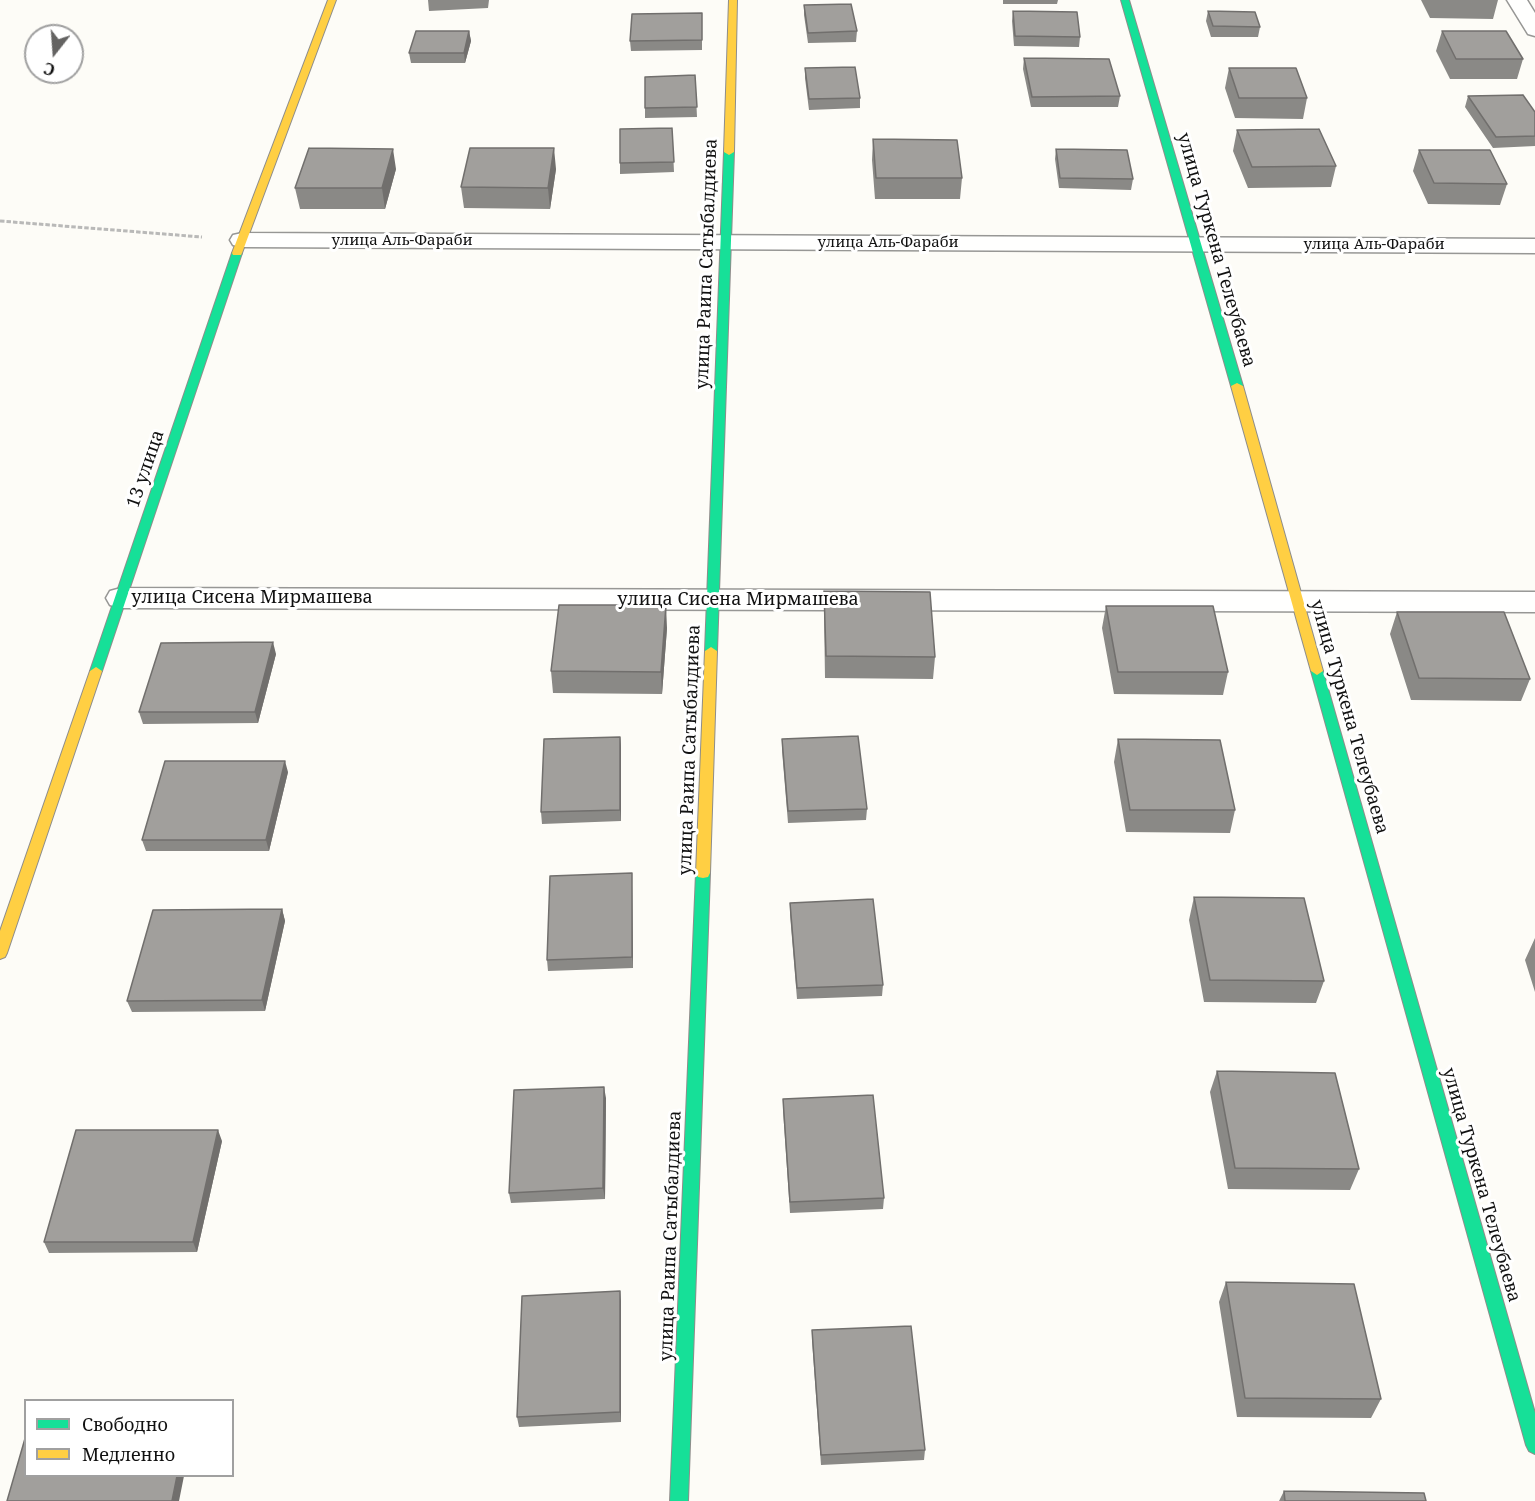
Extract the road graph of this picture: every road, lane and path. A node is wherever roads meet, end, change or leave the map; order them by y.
1 (332, 0) edge
2 (733, 0) edge
3 (1125, 0) edge
4 (1517, 0) edge
5 (1535, 30) edge
6 (0, 221) edge
7 (242, 240) junction
8 (727, 242) junction
9 (1197, 244) junction
10 (1535, 246) edge
11 (122, 598) junction
12 (713, 600) junction
13 (1298, 602) junction
14 (1535, 602) edge
15 (0, 953) edge
16 (1535, 1445) edge
17 (679, 1501) edge

1 - 7 street, 13 улица
2 - 8 street, улица Раипа Сатыбалдиева
3 - 9 street, улица Туркена Телеубаева
4 - 5 street
6 - 7 path
7 - 8 street, улица Аль-Фараби
7 - 11 street, 13 улица
8 - 9 street, улица Аль-Фараби
8 - 12 street, улица Раипа Сатыбалдиева
9 - 10 street, улица Аль-Фараби
9 - 13 street, улица Туркена Телеубаева
11 - 12 street, улица Сисена Мирмашева
11 - 15 street, 13 улица
12 - 13 street, улица Сисена Мирмашева
12 - 17 street, улица Раипа Сатыбалдиева
13 - 14 street, улица Сисена Мирмашева
13 - 16 street, улица Туркена Телеубаева

